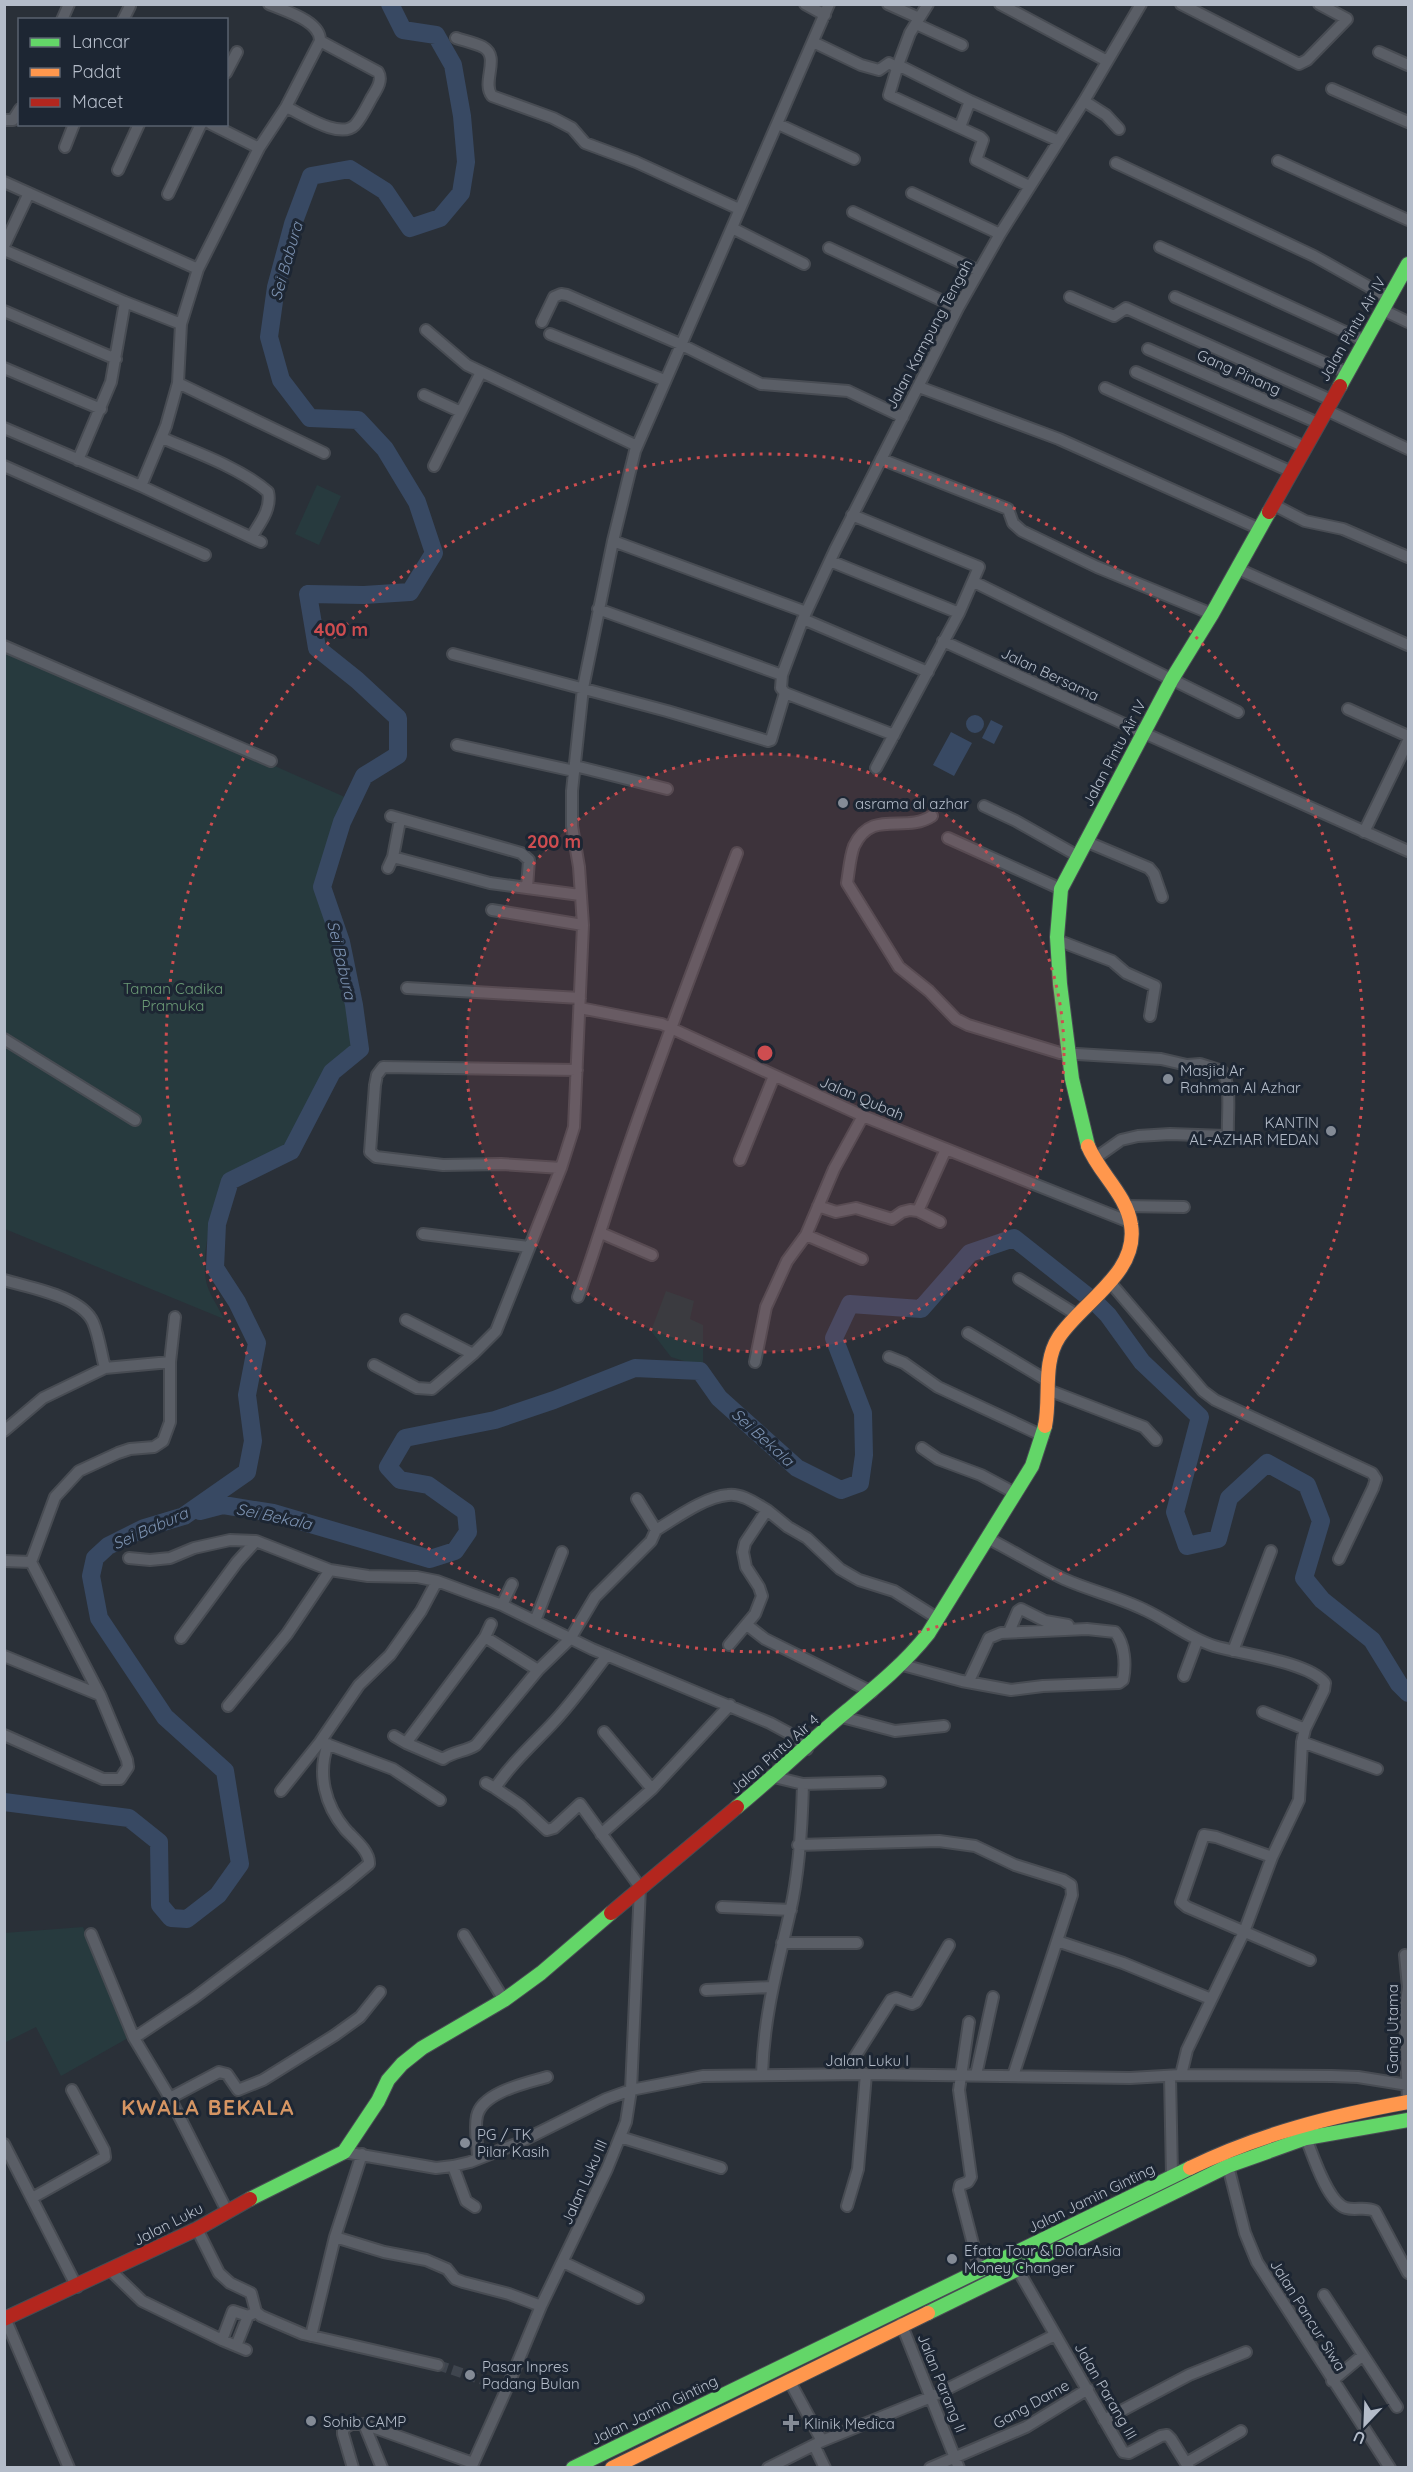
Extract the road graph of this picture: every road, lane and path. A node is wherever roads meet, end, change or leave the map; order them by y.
1 (69, 4) edge
2 (269, 4) edge
3 (805, 4) edge
4 (888, 4) edge
5 (928, 4) edge
6 (1000, 4) edge
7 (1141, 4) edge
8 (1181, 4) edge
9 (1319, 4) edge
10 (130, 6) dead end
11 (827, 10) edge
12 (63, 18) edge
13 (124, 18) edge
14 (917, 21) junction
15 (456, 38) dead end
16 (320, 41) junction
17 (813, 42) junction
18 (962, 45) dead end
19 (237, 52) dead end
20 (1379, 52) dead end
21 (1107, 61) junction
22 (1408, 65) edge
23 (897, 66) junction
24 (228, 69) edge
25 (1332, 89) dead end
26 (970, 101) junction
27 (1084, 101) junction
28 (286, 107) junction
29 (18, 112) edge
30 (4, 120) edge
31 (1408, 122) edge
32 (778, 124) junction
33 (73, 126) edge
34 (138, 126) edge
35 (200, 126) edge
36 (215, 126) edge
37 (960, 127) junction
38 (1119, 129) dead end
39 (1059, 141) junction
40 (65, 147) dead end
41 (259, 148) junction
42 (854, 159) dead end
43 (1278, 160) dead end
44 (1116, 163) dead end
45 (118, 170) dead end
46 (4, 182) edge
47 (1029, 186) junction
48 (29, 193) junction
49 (912, 193) dead end
50 (168, 194) dead end
51 (740, 209) junction
52 (853, 212) dead end
53 (1408, 220) edge
54 (732, 228) junction
55 (1000, 234) junction
56 (4, 248) edge
57 (829, 248) dead end
58 (1160, 248) dead end
59 (804, 264) dead end
60 (1408, 264) edge
61 (198, 269) junction
62 (979, 271) junction
63 (1070, 297) dead end
64 (1175, 297) dead end
65 (125, 302) junction
66 (1386, 304) junction
67 (958, 308) junction
68 (4, 311) edge
69 (542, 322) dead end
70 (1408, 322) edge
71 (181, 324) junction
72 (426, 330) dead end
73 (550, 334) dead end
74 (1365, 341) junction
75 (680, 344) junction
76 (1148, 349) dead end
77 (116, 359) junction
78 (4, 368) edge
79 (481, 372) junction
80 (1136, 372) dead end
81 (1346, 372) junction
82 (664, 380) junction
83 (178, 383) junction
84 (919, 387) junction
85 (1105, 388) dead end
86 (424, 395) dead end
87 (1328, 405) junction
88 (101, 409) junction
89 (461, 412) junction
90 (903, 417) junction
91 (1318, 423) junction
92 (4, 428) edge
93 (162, 438) junction
94 (637, 446) junction
95 (1305, 447) junction
96 (1408, 449) edge
97 (324, 453) dead end
98 (881, 459) junction
99 (78, 460) junction
100 (4, 466) edge
101 (434, 466) dead end
102 (1292, 472) junction
103 (141, 486) junction
104 (1274, 505) junction
105 (852, 515) junction
106 (1260, 529) junction
107 (613, 541) junction
108 (205, 555) dead end
109 (1408, 557) edge
110 (830, 561) junction
111 (1238, 569) junction
112 (974, 582) junction
113 (598, 609) junction
114 (958, 613) junction
115 (1212, 614) junction
116 (804, 616) junction
117 (943, 641) junction
118 (1408, 645) edge
119 (4, 646) edge
120 (453, 654) dead end
121 (928, 672) junction
122 (782, 675) junction
123 (1172, 679) junction
124 (584, 688) junction
125 (785, 693) junction
126 (1348, 710) dead end
127 (1238, 712) dead end
128 (1144, 734) junction
129 (894, 735) junction
130 (1408, 738) edge
131 (457, 745) dead end
132 (272, 761) dead end
133 (575, 768) junction
134 (876, 768) dead end
135 (667, 789) dead end
136 (984, 806) dead end
137 (932, 816) dead end
138 (1364, 832) junction
139 (948, 838) dead end
140 (1085, 841) junction
141 (1408, 851) edge
142 (737, 853) dead end
143 (1078, 856) junction
144 (393, 857) junction
145 (388, 868) dead end
146 (527, 888) junction
147 (1061, 889) junction
148 (580, 895) junction
149 (1162, 897) dead end
150 (492, 910) dead end
151 (583, 925) junction
152 (1057, 940) junction
153 (407, 988) dead end
154 (580, 1004) junction
155 (1150, 1016) dead end
156 (672, 1028) junction
157 (4, 1039) edge
158 (1069, 1054) junction
159 (577, 1070) junction
160 (774, 1076) junction
161 (863, 1116) junction
162 (135, 1120) dead end
163 (946, 1149) junction
164 (1094, 1159) junction
165 (740, 1160) dead end
166 (561, 1168) junction
167 (818, 1206) junction
168 (1124, 1206) junction
169 (1184, 1207) dead end
170 (918, 1210) junction
171 (940, 1222) dead end
172 (1132, 1223) junction
173 (601, 1233) junction
174 (423, 1234) dead end
175 (806, 1235) junction
176 (529, 1247) junction
177 (652, 1255) dead end
178 (862, 1259) dead end
179 (1018, 1279) dead end
180 (4, 1280) edge
181 (1105, 1286) junction
182 (578, 1297) dead end
183 (1078, 1313) junction
184 (175, 1317) dead end
185 (406, 1320) dead end
186 (968, 1333) dead end
187 (473, 1354) junction
188 (889, 1357) dead end
189 (170, 1362) junction
190 (755, 1362) dead end
191 (374, 1365) dead end
192 (105, 1368) junction
193 (1048, 1385) junction
194 (4, 1431) edge
195 (1043, 1436) junction
196 (1156, 1440) dead end
197 (922, 1448) dead end
198 (1015, 1494) junction
199 (637, 1499) dead end
200 (767, 1510) junction
201 (656, 1530) junction
202 (987, 1538) junction
203 (256, 1541) junction
204 (1271, 1551) dead end
205 (562, 1552) dead end
206 (129, 1558) dead end
207 (1339, 1560) dead end
208 (4, 1561) edge
209 (31, 1562) junction
210 (330, 1570) junction
211 (436, 1581) junction
212 (512, 1584) dead end
213 (502, 1605) junction
214 (937, 1618) junction
215 (535, 1621) junction
216 (491, 1624) dead end
217 (747, 1625) junction
218 (1087, 1629) junction
219 (1009, 1632) junction
220 (485, 1637) junction
221 (181, 1638) dead end
222 (570, 1639) junction
223 (1197, 1641) junction
224 (729, 1645) dead end
225 (1233, 1652) junction
226 (607, 1655) junction
227 (4, 1656) edge
228 (898, 1664) junction
229 (538, 1670) junction
230 (1184, 1676) dead end
231 (969, 1681) junction
232 (872, 1692) junction
233 (100, 1695) junction
234 (730, 1705) junction
235 (228, 1706) dead end
236 (1263, 1712) dead end
237 (842, 1717) junction
238 (944, 1726) dead end
239 (1305, 1729) junction
240 (604, 1732) dead end
241 (4, 1735) edge
242 (394, 1736) dead end
243 (1302, 1742) junction
244 (324, 1743) junction
245 (406, 1743) junction
246 (807, 1749) junction
247 (1377, 1769) dead end
248 (774, 1777) junction
249 (880, 1782) dead end
250 (803, 1784) junction
251 (652, 1789) junction
252 (281, 1791) dead end
253 (440, 1800) dead end
254 (601, 1834) junction
255 (798, 1845) junction
256 (1272, 1857) junction
257 (640, 1887) junction
258 (722, 1907) dead end
259 (790, 1910) junction
260 (1244, 1932) junction
261 (92, 1934) dead end
262 (464, 1935) dead end
263 (1057, 1941) junction
264 (782, 1943) junction
265 (857, 1943) dead end
266 (949, 1945) dead end
267 (1405, 1955) dead end
268 (1310, 1960) dead end
269 (771, 1987) junction
270 (706, 1990) dead end
271 (380, 1992) dead end
272 (993, 1997) dead end
273 (1211, 1999) junction
274 (504, 2000) junction
275 (1407, 2010) edge
276 (969, 2022) dead end
277 (134, 2038) junction
278 (762, 2074) junction
279 (844, 2074) junction
280 (866, 2074) junction
281 (976, 2075) junction
282 (960, 2076) junction
283 (1013, 2076) junction
284 (1175, 2076) junction
285 (548, 2077) dead end
286 (1408, 2085) edge
287 (72, 2090) dead end
288 (631, 2090) junction
289 (170, 2098) junction
290 (1408, 2102) edge
291 (1408, 2120) edge
292 (620, 2137) junction
293 (1306, 2138) junction
294 (4, 2144) edge
295 (344, 2152) junction
296 (363, 2154) junction
297 (478, 2158) junction
298 (453, 2166) junction
299 (1228, 2166) junction
300 (721, 2168) dead end
301 (1172, 2176) junction
302 (32, 2198) junction
303 (847, 2206) dead end
304 (475, 2207) dead end
305 (227, 2211) junction
306 (197, 2229) junction
307 (335, 2237) junction
308 (563, 2262) junction
309 (1018, 2270) junction
310 (111, 2271) junction
311 (980, 2271) junction
312 (1408, 2273) edge
313 (77, 2287) junction
314 (1324, 2295) dead end
315 (638, 2298) dead end
316 (541, 2306) junction
317 (896, 2310) junction
318 (252, 2314) junction
319 (5, 2319) edge
320 (902, 2326) junction
321 (1055, 2335) junction
322 (311, 2336) junction
323 (222, 2340) junction
324 (238, 2341) dead end
325 (246, 2350) dead end
326 (1246, 2352) dead end
327 (1363, 2355) junction
328 (438, 2365) tunnel mouth
329 (789, 2380) junction
330 (1332, 2381) junction
331 (1088, 2389) junction
332 (931, 2397) junction
333 (1397, 2407) dead end
334 (1104, 2420) junction
335 (364, 2424) junction
336 (1241, 2431) dead end
337 (818, 2443) junction
338 (957, 2462) edge
339 (472, 2465) edge
340 (1188, 2465) edge
341 (613, 2467) edge
342 (771, 2467) edge
343 (69, 2468) edge
344 (353, 2468) edge
345 (382, 2468) edge
346 (573, 2468) edge
347 (825, 2468) edge
348 (930, 2468) edge
349 (1390, 2468) edge

1 - 12 street
2 - 16 street
3 - 11 street
4 - 14 street
5 - 14 street
6 - 21 street
7 - 21 street, Jalan Kampung Tengah
8 - 9 street
10 - 13 street
11 - 17 street
14 - 18 street
14 - 23 street
15 - 51 street
16 - 28 street
16 - 28 street
17 - 23 street
17 - 32 street
19 - 24 street
20 - 22 street
21 - 27 street, Jalan Kampung Tengah
23 - 26 street
23 - 37 street
25 - 31 street
26 - 37 street
26 - 39 street
27 - 38 street
27 - 39 street, Jalan Kampung Tengah
28 - 41 street
29 - 30 street
32 - 42 street
32 - 51 street
33 - 40 street
34 - 45 street
35 - 50 street
36 - 41 street
37 - 47 street
39 - 47 street, Jalan Kampung Tengah
41 - 61 street
43 - 53 street
44 - 66 street
46 - 48 street
47 - 55 street, Jalan Kampung Tengah
48 - 56 street
48 - 61 street
49 - 55 street
51 - 54 street
52 - 62 street
54 - 59 street
54 - 75 street
55 - 62 street, Jalan Kampung Tengah
56 - 65 street
57 - 67 street
58 - 74 street
60 - 66 main road, Jalan Pintu Air IV
61 - 71 street
62 - 67 street, Jalan Kampung Tengah
63 - 87 street
64 - 81 street
65 - 71 street
65 - 77 street
66 - 70 street
66 - 74 main road, Jalan Pintu Air IV
67 - 84 street, Jalan Kampung Tengah
68 - 77 street
69 - 75 street
71 - 83 street
72 - 79 street
73 - 82 street
74 - 81 main road, Jalan Pintu Air IV
75 - 82 street
75 - 90 street
76 - 91 street, Gang Pinang
77 - 88 street
78 - 88 street
79 - 89 street
79 - 94 street
80 - 95 street
81 - 87 main road, Jalan Pintu Air IV
82 - 94 street
83 - 93 street
83 - 97 street
84 - 90 street, Jalan Kampung Tengah
84 - 106 street
85 - 102 street
86 - 89 street
87 - 91 main road, Jalan Pintu Air IV
87 - 96 street
88 - 99 street
89 - 101 street
90 - 98 street, Jalan Kampung Tengah
91 - 95 main road, Jalan Pintu Air IV
92 - 99 street
93 - 103 street
93 - 103 street
94 - 107 street
95 - 102 main road, Jalan Pintu Air IV
98 - 105 street, Jalan Kampung Tengah
98 - 115 street
99 - 103 street
100 - 108 street
102 - 104 main road, Jalan Pintu Air IV
104 - 106 main road, Jalan Pintu Air IV
104 - 109 street
105 - 110 street, Jalan Kampung Tengah
105 - 112 street
106 - 111 main road, Jalan Pintu Air IV
107 - 113 street
107 - 116 street
110 - 114 street
110 - 116 street, Jalan Kampung Tengah
111 - 115 main road, Jalan Pintu Air IV
111 - 118 street
112 - 114 street
112 - 123 street
113 - 122 street
113 - 124 street
114 - 117 street
115 - 123 main road, Jalan Pintu Air IV
116 - 121 street
116 - 122 street, Jalan Kampung Tengah
117 - 121 street
117 - 128 street, Jalan Bersama
119 - 132 street
120 - 124 street
121 - 129 street
122 - 125 street
123 - 127 street
123 - 128 main road, Jalan Pintu Air IV
124 - 125 street
124 - 133 street
125 - 129 street
126 - 130 street
128 - 138 street, Jalan Bersama
128 - 140 main road, Jalan Pintu Air IV
129 - 134 street
130 - 138 street
131 - 133 street
133 - 135 street
133 - 148 street
136 - 143 street
137 - 158 street
138 - 141 street, Jalan Bersama
139 - 147 street
140 - 143 main road, Jalan Pintu Air IV
140 - 149 street
142 - 156 street
143 - 147 main road, Jalan Pintu Air IV
144 - 145 street
144 - 146 street
144 - 146 street
146 - 148 street
147 - 152 main road, Jalan Pintu Air IV
148 - 151 street
150 - 151 street
151 - 154 street
152 - 155 street
152 - 158 main road, Jalan Pintu Air IV
153 - 154 street, Jalan Qubah
154 - 156 street, Jalan Qubah
154 - 159 street
156 - 160 street, Jalan Qubah
156 - 173 street
157 - 162 street
158 - 164 main road, Jalan Pintu Air IV
158 - 164 street
159 - 166 street
159 - 166 street
160 - 161 street, Jalan Qubah
160 - 165 street
161 - 163 street, Jalan Qubah
161 - 167 street
163 - 170 street
163 - 172 street, Jalan Qubah
164 - 168 main road, Jalan Pintu Air IV
166 - 176 street
167 - 170 street
167 - 175 street
168 - 169 street
168 - 172 main road, Jalan Pintu Air IV
170 - 171 street
172 - 181 main road
173 - 177 street
173 - 182 street
174 - 176 street
175 - 178 street
175 - 190 street
176 - 187 street
179 - 183 street
180 - 192 street
181 - 183 main road, Jalan Pintu Air 4
181 - 207 street
183 - 193 main road, Jalan Pintu Air 4
184 - 189 street
185 - 187 street
186 - 193 street
187 - 191 street
188 - 195 street
189 - 192 street
189 - 209 street
192 - 194 street
193 - 195 main road, Jalan Pintu Air 4
193 - 196 street
195 - 198 main road, Jalan Pintu Air 4
197 - 198 street
198 - 202 main road, Jalan Pintu Air 4
199 - 201 street
200 - 201 street
200 - 214 street
200 - 217 street
201 - 222 street
202 - 214 main road, Jalan Pintu Air 4
202 - 223 street
203 - 206 street
203 - 210 street
203 - 221 street
204 - 225 street
205 - 215 street
208 - 209 street
209 - 233 street
210 - 211 street
210 - 235 street
211 - 213 street
211 - 244 street
212 - 213 street
213 - 215 street
214 - 228 main road, Jalan Pintu Air 4
215 - 222 street
216 - 220 street
217 - 224 street
217 - 232 street
218 - 219 street
218 - 219 street
218 - 231 street
219 - 231 street
220 - 229 street
220 - 245 street
222 - 226 street
222 - 229 street
223 - 225 street
223 - 230 street
225 - 239 street
226 - 234 street
226 - 254 street
227 - 233 street
228 - 231 street
228 - 232 main road, Jalan Pintu Air 4
229 - 245 street
232 - 237 main road, Jalan Pintu Air 4
233 - 241 street
234 - 246 street
234 - 251 street
236 - 239 street
237 - 238 street
237 - 246 main road, Jalan Pintu Air 4
239 - 243 street
240 - 251 street
242 - 245 street
243 - 247 street
243 - 256 street
244 - 252 street
244 - 253 street
244 - 277 street
246 - 248 main road, Jalan Pintu Air 4
248 - 250 street
248 - 257 main road, Jalan Pintu Air 4
249 - 250 street
250 - 255 street
251 - 254 street
254 - 257 street
255 - 259 street
255 - 263 street
256 - 260 street
256 - 260 street
257 - 274 main road, Jalan Pintu Air 4
257 - 288 street, Jalan Luku III
258 - 259 street
259 - 264 street
260 - 268 street
260 - 273 street
261 - 277 street
262 - 274 street
263 - 273 street
263 - 283 street
264 - 265 street
264 - 269 street
266 - 279 street
267 - 275 street, Gang Utama
269 - 270 street
269 - 278 street
271 - 289 street
272 - 281 street
273 - 284 street
274 - 295 main road, Jalan Pintu Air 4
275 - 286 street, Gang Utama
276 - 282 street
277 - 289 street
278 - 279 street, Jalan Luku I
278 - 288 street, Jalan Luku I
279 - 280 street, Jalan Luku I
280 - 282 street, Jalan Luku I
280 - 303 street
281 - 282 street, Jalan Luku I
281 - 283 street, Jalan Luku I
282 - 311 street
283 - 284 street, Jalan Luku I
284 - 286 street, Jalan Luku I
284 - 301 street
285 - 297 street
286 - 290 street, Gang Utama
287 - 302 street
288 - 292 street, Jalan Luku III
288 - 297 street, Jalan Luku I
289 - 305 street
290 - 301 main road, Jalan Jamin Ginting
291 - 293 main road, Jalan Jamin Ginting
292 - 300 street
292 - 308 street, Jalan Luku III
293 - 299 main road, Jalan Jamin Ginting
293 - 312 street
294 - 302 street
295 - 296 street, Jalan Luku I
295 - 305 main road, Jalan Luku
296 - 298 street, Jalan Luku I
296 - 307 street
297 - 298 street, Jalan Luku I
298 - 304 street
299 - 309 main road, Jalan Jamin Ginting
299 - 330 street, Jalan Pancur Siwa
301 - 311 main road, Jalan Jamin Ginting
302 - 313 street
305 - 306 main road, Jalan Luku
306 - 310 main road, Jalan Luku
306 - 318 street
307 - 316 street
307 - 322 street
308 - 315 street
308 - 316 street, Jalan Luku III
309 - 320 main road, Jalan Jamin Ginting
309 - 321 street, Jalan Parang III
310 - 313 main road, Jalan Luku
310 - 323 street
311 - 317 main road, Jalan Jamin Ginting
313 - 319 main road, Jalan Luku
314 - 327 street
316 - 339 street, Jalan Luku III
317 - 320 street, Jalan Parang II
317 - 346 main road, Jalan Jamin Ginting
318 - 322 street
318 - 323 street
318 - 324 street
319 - 343 street
320 - 329 main road, Jalan Jamin Ginting
320 - 332 street, Jalan Parang II
321 - 331 street, Jalan Parang III
321 - 332 street
322 - 328 street
323 - 325 street
326 - 334 street
327 - 330 street
327 - 333 street
329 - 337 street
329 - 341 main road, Jalan Jamin Ginting
330 - 349 street, Jalan Pancur Siwa
331 - 334 street, Jalan Parang III
331 - 338 street, Gang Dame
332 - 337 street
332 - 338 street, Jalan Parang II
334 - 340 street, Jalan Parang III
335 - 339 street
335 - 344 street
335 - 345 street
336 - 340 street
337 - 342 street
337 - 347 street
338 - 348 street, Gang Dame

